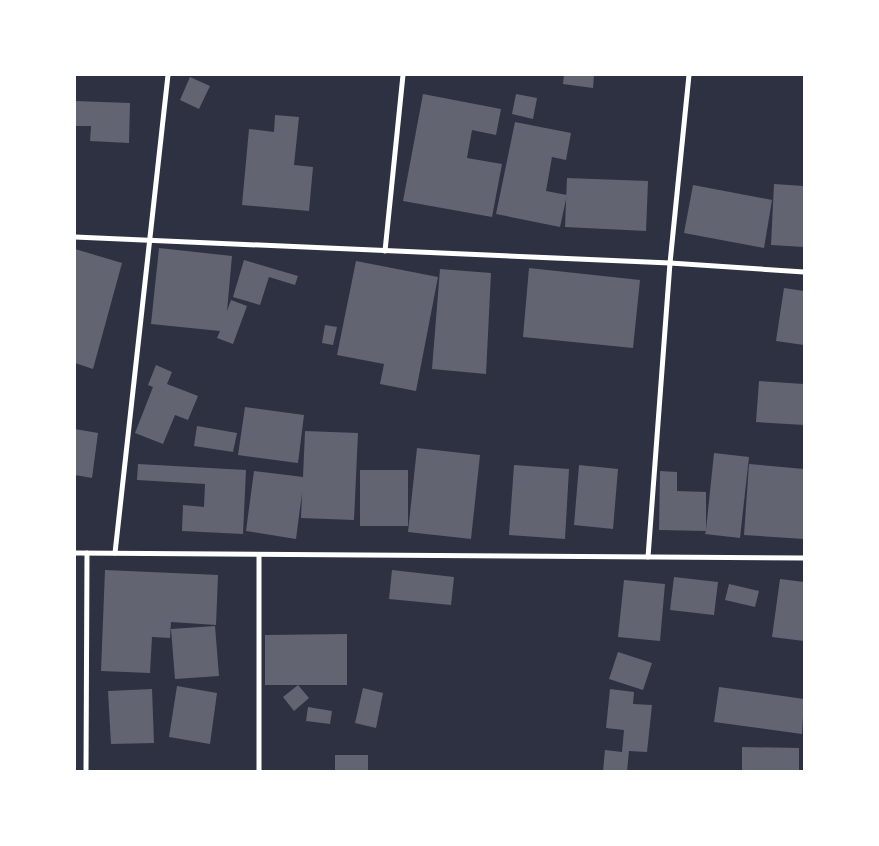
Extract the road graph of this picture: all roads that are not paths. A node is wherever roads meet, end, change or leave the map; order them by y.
1 (168, 75) edge
2 (403, 75) edge
3 (689, 75) edge
4 (75, 237) edge
5 (151, 241) junction
6 (384, 251) junction
7 (670, 263) junction
8 (804, 272) edge
9 (75, 553) edge
10 (87, 554) junction
11 (115, 554) junction
12 (259, 555) junction
13 (648, 557) junction
14 (804, 558) edge
15 (86, 771) edge
16 (259, 771) edge

1 - 5 street
2 - 6 street
3 - 7 street
4 - 5 street
5 - 6 street
5 - 11 street
6 - 7 street
7 - 8 street
7 - 13 street
9 - 10 street
10 - 11 street
10 - 15 street
11 - 12 street
12 - 13 street
12 - 16 street
13 - 14 street

